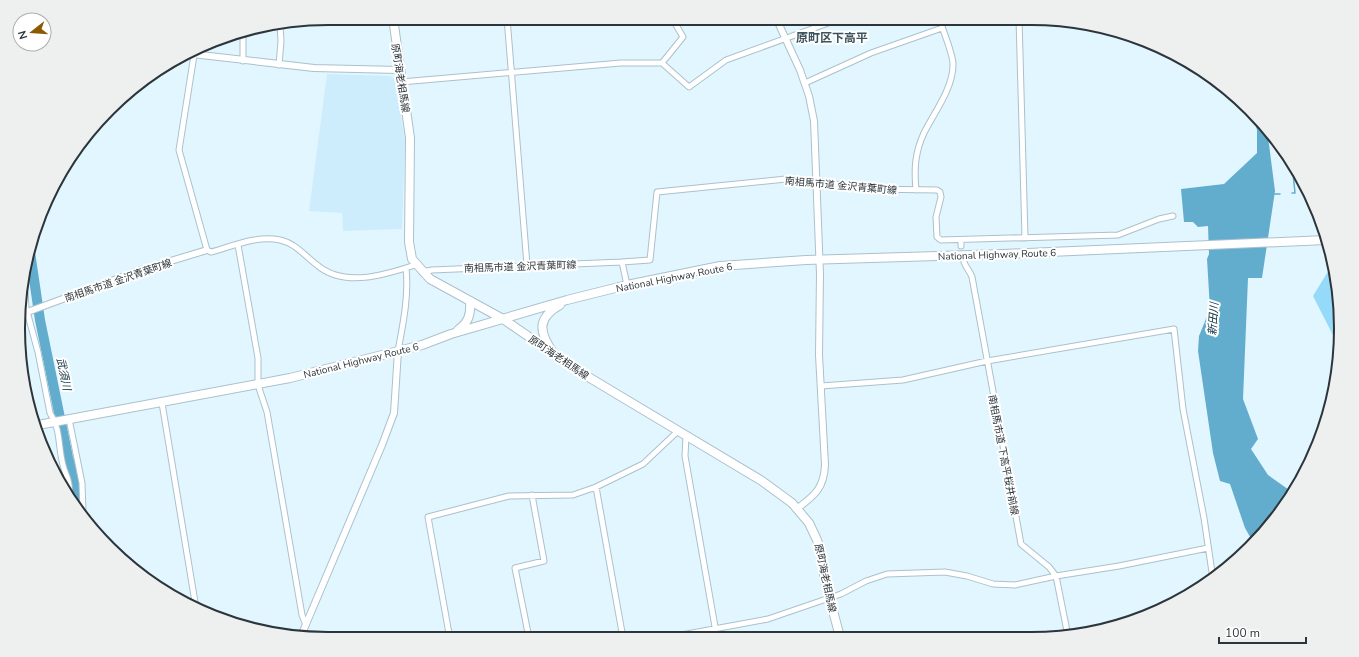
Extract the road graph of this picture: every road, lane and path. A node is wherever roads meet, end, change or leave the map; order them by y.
1 (394, 25) edge
2 (508, 25) edge
3 (676, 25) edge
4 (780, 25) edge
5 (822, 25) edge
6 (941, 25) edge
7 (1019, 25) edge
8 (942, 28) junction
9 (280, 29) edge
10 (243, 37) edge
11 (786, 38) junction
12 (197, 55) edge
13 (193, 57) edge
14 (242, 61) junction
15 (662, 63) junction
16 (279, 65) junction
17 (399, 70) junction
18 (512, 72) junction
19 (401, 82) junction
20 (805, 83) junction
21 (815, 181) junction
22 (916, 190) junction
23 (1173, 216) dead end
24 (1025, 238) junction
25 (961, 240) junction
26 (1321, 240) edge
27 (238, 245) junction
28 (962, 246) dead end
29 (207, 250) junction
30 (818, 260) junction
31 (622, 262) junction
32 (964, 262) dead end
33 (415, 265) junction
34 (527, 265) junction
35 (406, 268) junction
36 (422, 272) junction
37 (627, 285) junction
38 (567, 300) junction
39 (470, 302) junction
40 (27, 313) edge
41 (503, 319) junction
42 (451, 334) junction
43 (398, 351) junction
44 (554, 354) junction
45 (987, 361) junction
46 (258, 385) junction
47 (821, 386) junction
48 (162, 403) junction
49 (68, 420) junction
50 (57, 421) junction
51 (41, 424) edge
52 (682, 434) junction
53 (69, 484) edge
54 (596, 487) junction
55 (532, 495) junction
56 (83, 506) edge
57 (798, 508) junction
58 (1208, 548) junction
59 (1212, 571) edge
60 (1056, 576) junction
61 (829, 598) junction
62 (195, 601) edge
63 (306, 625) junction
64 (716, 628) junction
65 (1067, 629) edge
66 (304, 630) edge
67 (449, 632) edge
68 (528, 632) edge
69 (623, 632) edge
70 (696, 632) edge
71 (716, 632) edge
72 (839, 632) edge

1 - 17 main road, 原町海老相馬線
2 - 18 street
3 - 15 street
4 - 11 street
5 - 11 street
6 - 8 street
7 - 24 street
8 - 20 street
8 - 22 street
9 - 16 street
10 - 14 street
11 - 15 street
11 - 20 street
12 - 14 street
13 - 29 street
14 - 16 street
15 - 18 street
16 - 17 street
17 - 19 main road, 原町海老相馬線
18 - 19 street
18 - 34 street
19 - 33 main road, 原町海老相馬線
20 - 21 street
21 - 22 street, 南相馬市道 金沢青葉町線
21 - 30 street
21 - 31 street, 南相馬市道 金沢青葉町線
22 - 25 street, 南相馬市道 金沢青葉町線
23 - 24 street, 南相馬市道 金沢青葉町線
24 - 25 street, 南相馬市道 金沢青葉町線
25 - 28 street
26 - 30 main road, National Highway Route 6
27 - 29 street, 南相馬市道 金沢青葉町線
27 - 35 street, 南相馬市道 金沢青葉町線
27 - 46 street
29 - 40 street, 南相馬市道 金沢青葉町線
30 - 37 main road, National Highway Route 6
30 - 47 street
31 - 34 street, 南相馬市道 金沢青葉町線
31 - 37 street
32 - 45 street, 南相馬市道 下高平桜井前線
33 - 35 street, 南相馬市道 金沢青葉町線
33 - 36 main road, 原町海老相馬線
34 - 36 street, 南相馬市道 金沢青葉町線
35 - 43 street
36 - 39 main road, 原町海老相馬線
37 - 38 main road, National Highway Route 6
38 - 41 main road, National Highway Route 6
38 - 44 main road
39 - 41 main road, 原町海老相馬線
39 - 42 main road
40 - 50 street
41 - 42 main road, National Highway Route 6
41 - 44 main road, 原町海老相馬線
42 - 43 main road, National Highway Route 6
43 - 46 main road, National Highway Route 6
43 - 63 street
44 - 52 main road, 原町海老相馬線
45 - 47 street
45 - 58 street
45 - 60 street, 南相馬市道 下高平桜井前線
46 - 48 main road, National Highway Route 6
46 - 63 street
47 - 57 street
48 - 49 main road, National Highway Route 6
48 - 62 street
49 - 50 main road, National Highway Route 6
49 - 56 street
50 - 51 main road, National Highway Route 6
50 - 53 street
52 - 54 street
52 - 57 main road, 原町海老相馬線
52 - 64 street
54 - 55 street
54 - 69 street
55 - 67 street
55 - 68 street
57 - 61 main road, 原町海老相馬線
58 - 59 street
58 - 60 street
60 - 61 street
60 - 65 street
61 - 64 street
61 - 72 main road, 原町海老相馬線
63 - 66 street
64 - 70 street
64 - 71 street

